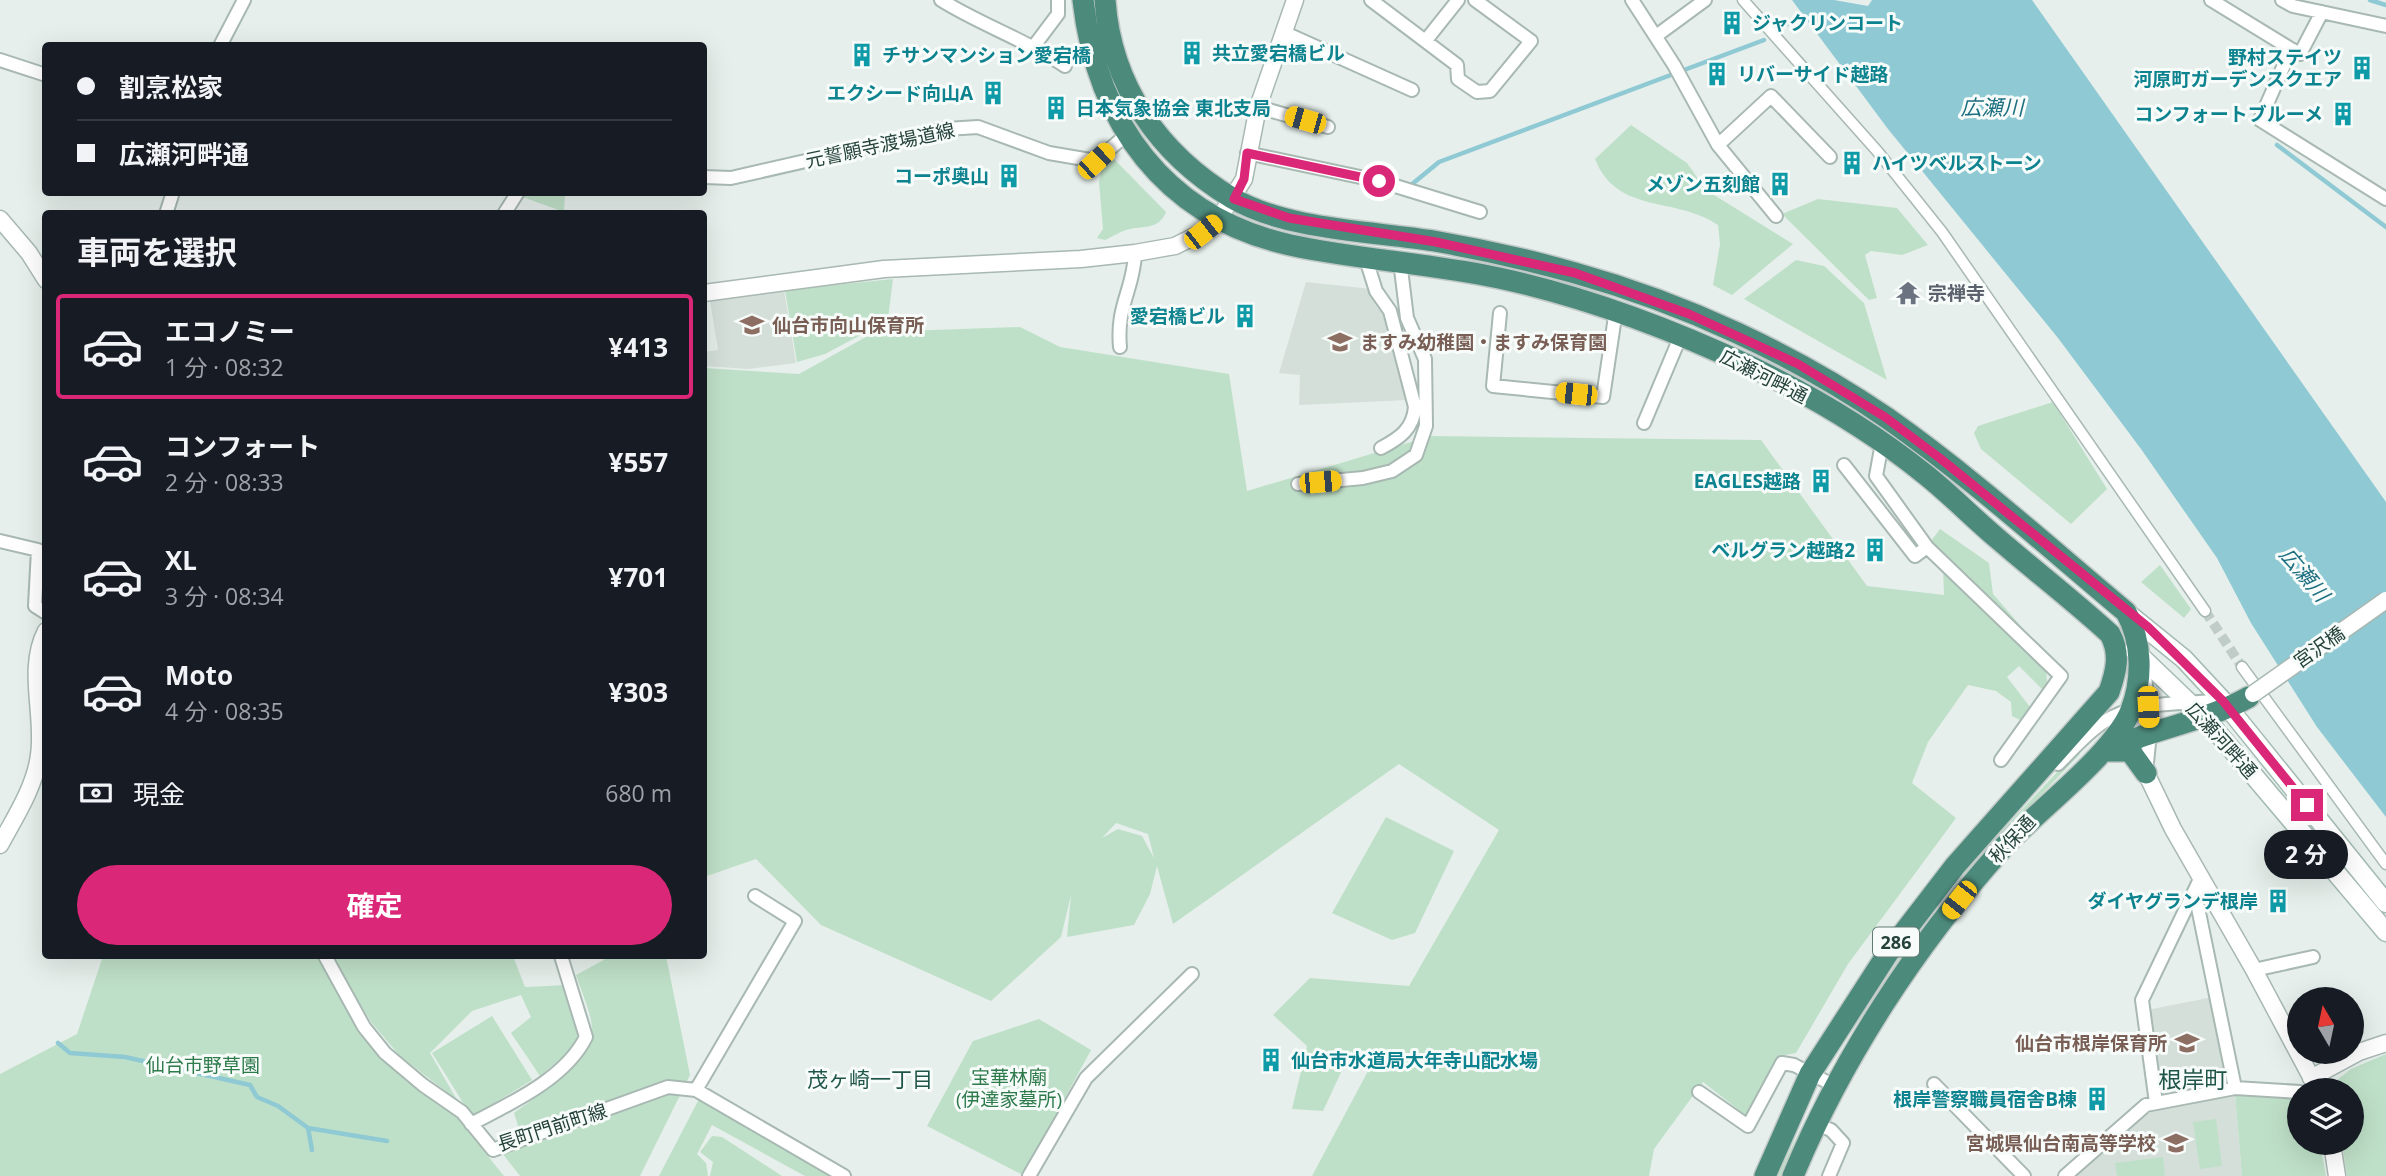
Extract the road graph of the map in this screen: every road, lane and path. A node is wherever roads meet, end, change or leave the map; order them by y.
1 (244, 0) edge
2 (941, 0) edge
3 (1058, 0) edge
4 (1083, 0) edge
5 (1105, 0) edge
6 (1295, 0) edge
7 (1371, 0) edge
8 (1458, 0) edge
9 (1632, 0) edge
10 (1705, 0) edge
11 (1743, 0) edge
12 (2211, 0) edge
13 (2282, 0) edge
14 (1479, 1) edge
15 (2322, 12) junction
16 (2386, 26) edge
17 (1283, 32) junction
18 (1656, 36) junction
19 (1427, 39) junction
20 (222, 42) edge
21 (1034, 46) junction
22 (2291, 49) junction
23 (0, 60) edge
24 (1065, 66) dead end
25 (42, 74) edge
26 (1412, 90) dead end
27 (1258, 107) junction
28 (1328, 127) dead end
29 (1126, 135) junction
30 (1718, 145) junction
31 (1247, 153) junction
32 (1830, 157) dead end
33 (707, 177) edge
34 (1234, 199) junction
35 (2386, 199) edge
36 (1480, 212) dead end
37 (1776, 216) dead end
38 (0, 219) edge
39 (1218, 220) junction
40 (1135, 253) junction
41 (1365, 256) junction
42 (1400, 261) junction
43 (42, 274) edge
44 (707, 293) edge
45 (1616, 310) junction
46 (1500, 313) dead end
47 (1681, 335) junction
48 (1120, 346) dead end
49 (1644, 423) dead end
50 (1882, 443) junction
51 (1381, 448) dead end
52 (1844, 466) dead end
53 (1298, 484) dead end
54 (0, 541) edge
55 (1927, 547) junction
56 (2386, 600) edge
57 (42, 610) edge
58 (2205, 611) tunnel mouth
59 (2126, 612) junction
60 (2110, 634) junction
61 (42, 642) edge
62 (2139, 653) junction
63 (2242, 667) tunnel mouth
64 (2248, 687) junction
65 (2226, 705) junction
66 (2140, 708) junction
67 (2198, 710) junction
68 (2150, 733) junction
69 (2103, 751) junction
70 (2001, 760) dead end
71 (2146, 773) junction
72 (2016, 796) junction
73 (0, 845) edge
74 (2386, 864) edge
75 (2201, 877) junction
76 (2195, 893) junction
77 (755, 896) dead end
78 (2386, 903) edge
79 (2386, 932) edge
80 (2313, 957) dead end
81 (327, 959) edge
82 (562, 959) edge
83 (2254, 970) junction
84 (1192, 974) dead end
85 (2386, 1042) edge
86 (1810, 1074) junction
87 (2312, 1078) edge
88 (2323, 1078) edge
89 (1934, 1084) dead end
90 (1835, 1086) junction
91 (2235, 1088) junction
92 (696, 1090) junction
93 (2287, 1091) edge
94 (1699, 1092) dead end
95 (2156, 1103) junction
96 (471, 1124) junction
97 (1816, 1124) junction
98 (2334, 1155) edge
99 (844, 1176) edge
100 (1029, 1176) edge
101 (1765, 1176) edge
102 (1793, 1176) edge
103 (1829, 1176) edge
104 (2024, 1176) edge
105 (2065, 1176) edge
106 (2337, 1176) edge

1 - 20 street
2 - 21 street
3 - 21 street
4 - 29 highway, 広瀬河畔通
5 - 34 highway, 広瀬河畔通
6 - 17 street
7 - 19 street
8 - 19 street
9 - 18 street
10 - 18 street
11 - 58 street
12 - 22 street
13 - 15 street
14 - 19 street
15 - 16 street
15 - 22 street
17 - 26 street
17 - 27 street
18 - 30 street
21 - 24 street
22 - 35 street
23 - 25 street
27 - 28 street
27 - 31 street
29 - 33 street, 元誓願寺渡場道線
29 - 39 highway, 広瀬河畔通
30 - 32 street
30 - 37 street
31 - 34 street
31 - 36 street
34 - 39 street
34 - 59 highway, 広瀬河畔通
38 - 43 street
39 - 40 street
39 - 41 highway, 広瀬河畔通
40 - 44 street
40 - 48 street
41 - 42 highway, 広瀬河畔通
41 - 51 street
42 - 45 highway, 広瀬河畔通
42 - 53 street
45 - 46 street
45 - 47 highway, 広瀬河畔通
47 - 49 street
47 - 50 highway, 広瀬河畔通
50 - 55 street
50 - 60 highway, 広瀬河畔通
52 - 55 street
54 - 57 street
55 - 70 street
56 - 64 street, 宮沢橋, bridge
59 - 62 highway, 秋保通 / 286
59 - 65 main road, 広瀬河畔通
60 - 62 main road, 広瀬河畔通
60 - 72 highway, 秋保通 / 286
61 - 73 street
62 - 66 highway, 秋保通 / 286
62 - 67 main road, 広瀬河畔通
63 - 64 street
64 - 65 highway
64 - 74 street
65 - 67 highway
65 - 78 main road, 広瀬河畔通
66 - 67 street
66 - 68 street
66 - 69 highway, 秋保通 / 286
66 - 72 street
67 - 68 highway
67 - 79 main road, 広瀬河畔通
68 - 69 highway
68 - 71 street
69 - 71 highway
69 - 90 highway, 秋保通 / 286
71 - 75 street
72 - 86 highway, 秋保通 / 286
75 - 76 street
75 - 83 street
76 - 91 street
76 - 95 street
77 - 92 street
80 - 83 street
81 - 96 street, 長町門前町線
82 - 96 street
83 - 87 street
84 - 100 street
85 - 88 street
86 - 90 street
86 - 94 street
86 - 101 highway, 秋保通 / 286
89 - 104 street
90 - 97 highway, 秋保通 / 286
91 - 93 street
91 - 95 street
92 - 96 street, 長町門前町線
92 - 99 street, 長町門前町線
95 - 105 street
97 - 102 highway, 秋保通 / 286
97 - 103 street
98 - 106 street

